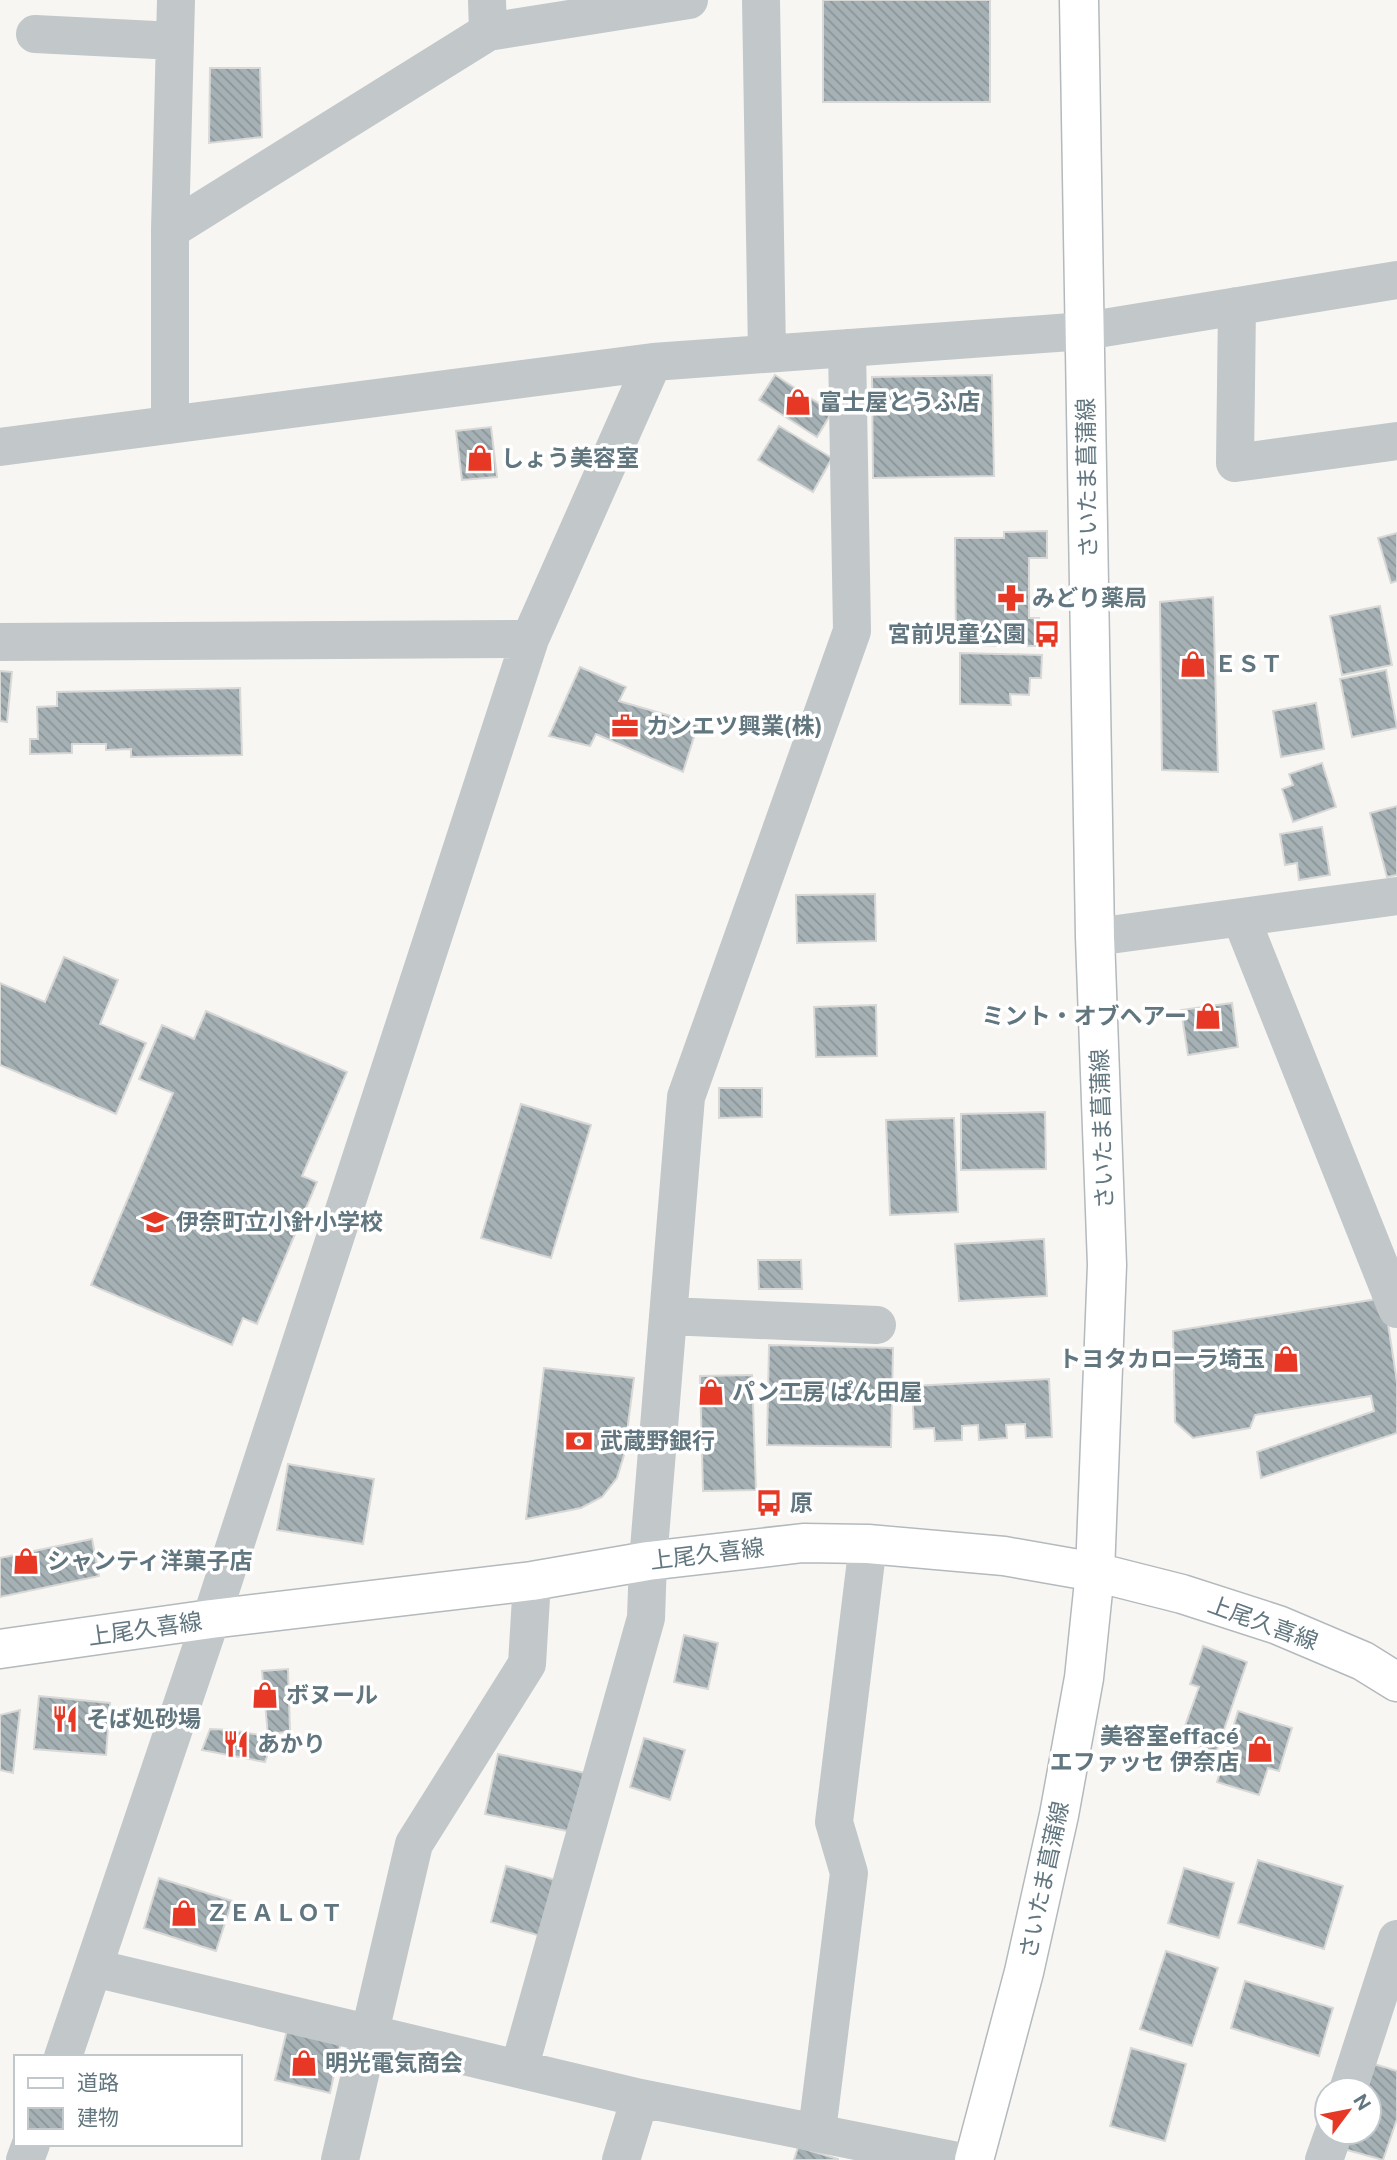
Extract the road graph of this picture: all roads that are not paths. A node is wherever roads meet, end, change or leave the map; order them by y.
1 (176, 0) edge
2 (689, 0) edge
3 (761, 0) edge
4 (1079, 0) edge
5 (487, 16) edge
6 (35, 34) dead end
7 (175, 41) junction
8 (170, 230) junction
9 (1397, 280) edge
10 (1237, 306) junction
11 (1085, 331) junction
12 (846, 348) junction
13 (766, 353) junction
14 (653, 362) junction
15 (170, 425) junction
16 (1397, 441) edge
17 (0, 447) edge
18 (530, 639) junction
19 (0, 642) edge
20 (1397, 896) edge
21 (1241, 918) junction
22 (1095, 937) junction
23 (1397, 1309) edge
24 (668, 1316) junction
25 (877, 1325) dead end
26 (869, 1544) junction
27 (648, 1561) junction
28 (1095, 1572) junction
29 (532, 1581) junction
30 (211, 1619) junction
31 (0, 1649) edge
32 (1397, 1682) edge
33 (1397, 1939) edge
34 (94, 1968) junction
35 (1386, 2022) edge
36 (370, 2034) junction
37 (63, 2055) edge
38 (519, 2069) junction
39 (1356, 2076) edge
40 (640, 2098) junction
41 (817, 2131) junction
42 (340, 2160) edge
43 (621, 2160) edge
44 (953, 2160) edge
45 (974, 2160) edge

1 - 7 street
2 - 5 street
3 - 13 street
4 - 11 main road, さいたま菖蒲線
5 - 8 street
6 - 7 street
7 - 8 street
8 - 15 street
9 - 10 street
10 - 11 street
10 - 16 street
11 - 12 street
11 - 22 main road, さいたま菖蒲線
12 - 13 street
12 - 24 street
13 - 14 street
14 - 15 street
14 - 18 street
15 - 17 street
18 - 19 street
18 - 30 street
20 - 21 street
21 - 22 street
21 - 23 street
22 - 28 main road, さいたま菖蒲線
24 - 25 street
24 - 27 street
26 - 27 main road, 上尾久喜線
26 - 28 main road, 上尾久喜線
26 - 41 street
27 - 29 main road, 上尾久喜線
27 - 38 street
28 - 32 main road, 上尾久喜線
28 - 45 main road, さいたま菖蒲線
29 - 30 main road, 上尾久喜線
29 - 36 street
30 - 31 main road, 上尾久喜線
30 - 34 street
33 - 35 street
34 - 36 street
34 - 37 street
35 - 39 street
36 - 38 street
36 - 42 street
38 - 40 street
40 - 41 street
40 - 43 street
41 - 44 street

